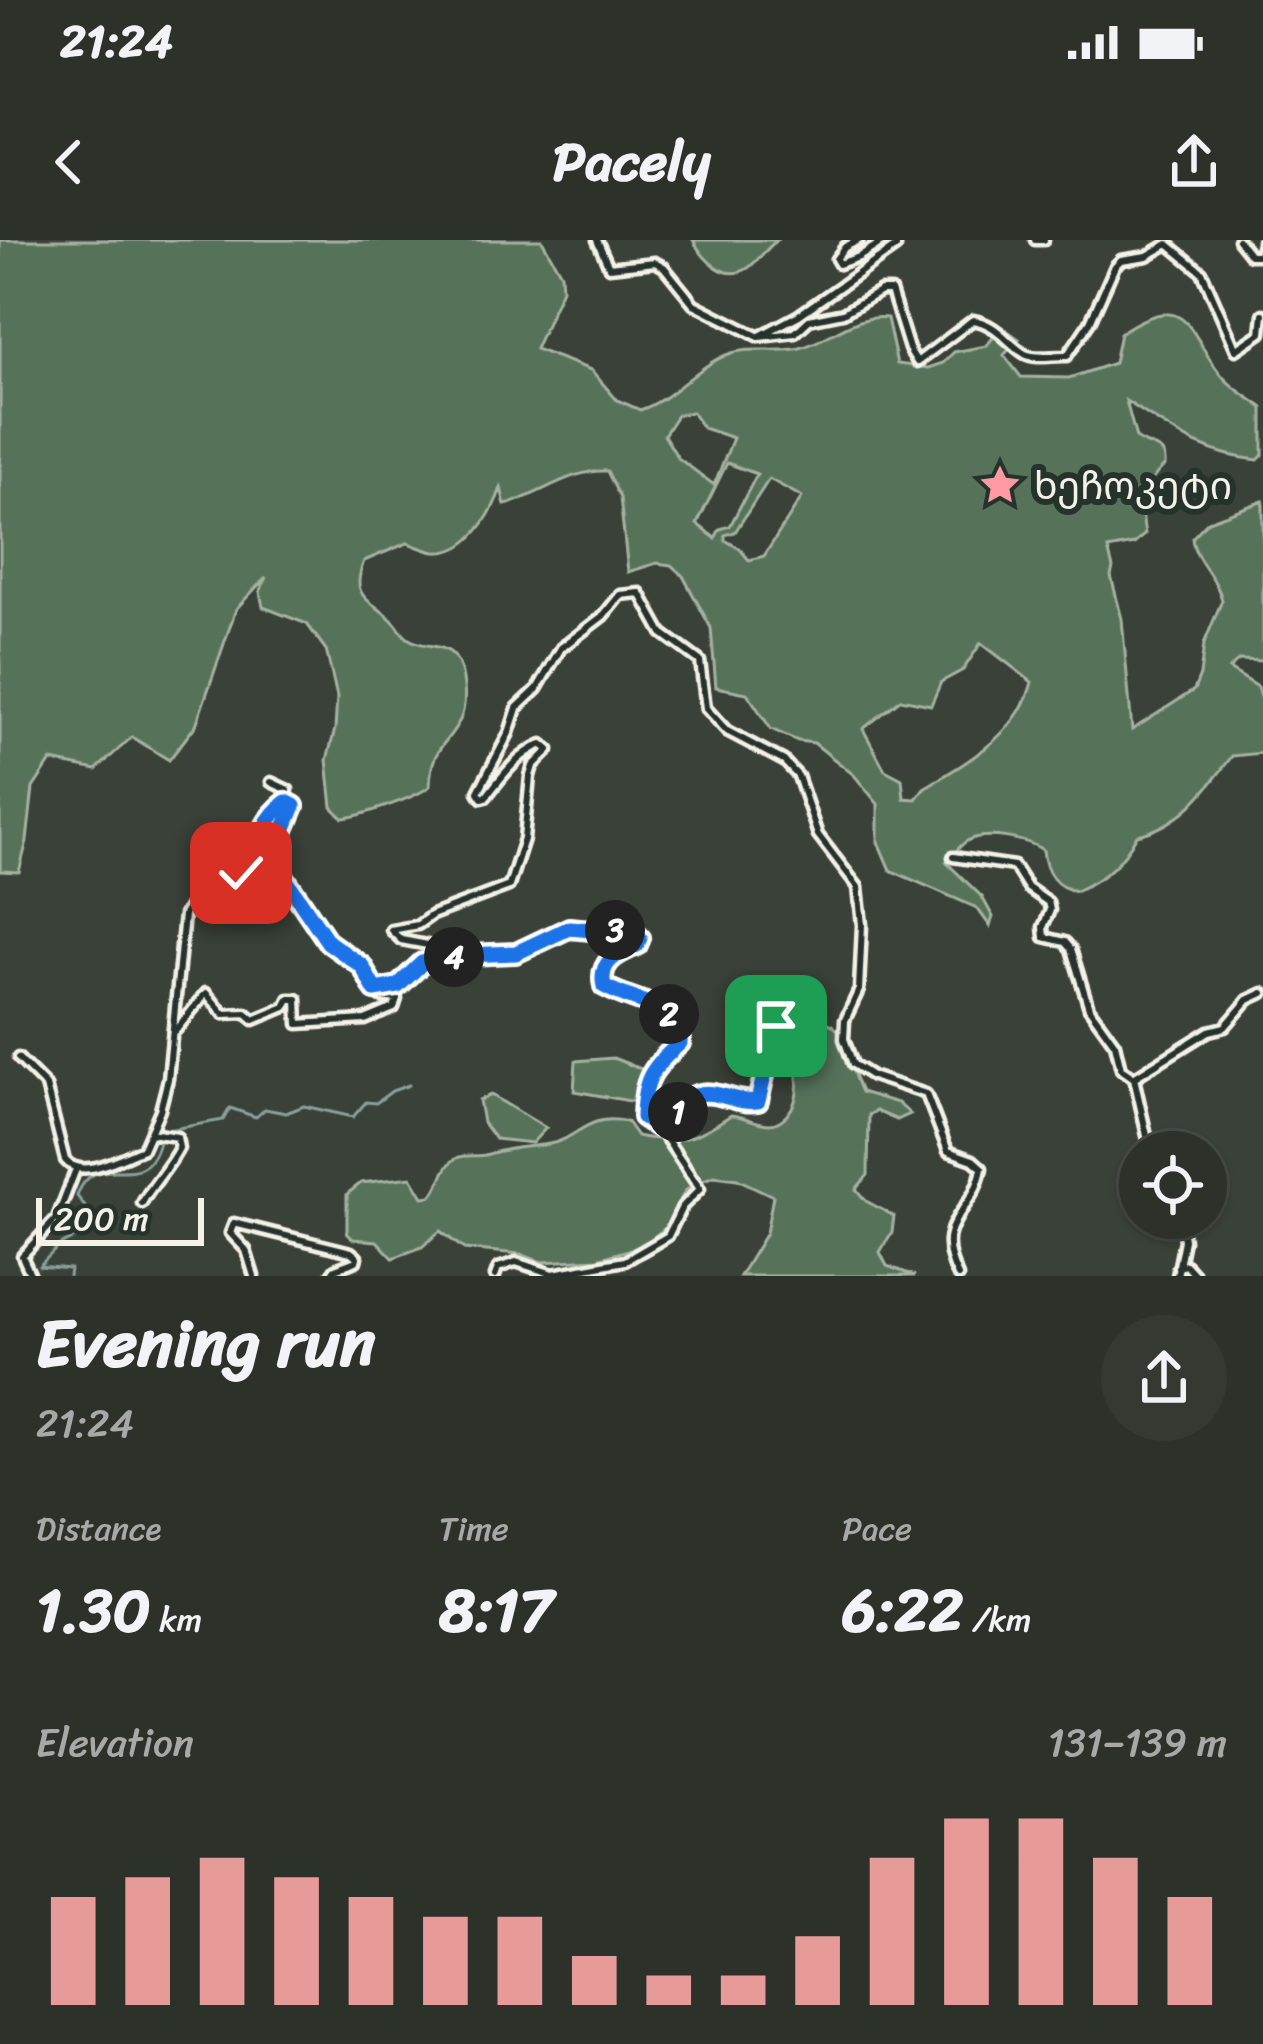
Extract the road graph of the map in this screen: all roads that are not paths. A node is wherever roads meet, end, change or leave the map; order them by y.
1 (597, 240) edge
2 (859, 240) edge
3 (885, 240) edge
4 (896, 240) edge
5 (1238, 240) edge
6 (1262, 240) edge
7 (1263, 314) edge
8 (759, 337) junction
9 (271, 782) dead end
10 (286, 802) junction
11 (953, 857) dead end
12 (475, 955) junction
13 (375, 990) junction
14 (1263, 993) edge
15 (767, 1011) dead end
16 (173, 1033) junction
17 (18, 1058) dead end
18 (1134, 1078) junction
19 (658, 1127) junction
20 (1146, 1131) edge
21 (150, 1133) junction
22 (76, 1169) junction
23 (142, 1203) dead end
24 (1184, 1239) edge
25 (1178, 1271) edge
26 (31, 1276) edge
27 (254, 1276) edge
28 (330, 1276) edge
29 (495, 1276) edge
30 (958, 1276) edge
31 (1196, 1276) edge

1 - 8 street
2 - 3 street
4 - 8 street
5 - 6 street
7 - 8 street
9 - 10 street
10 - 13 street
10 - 16 street
11 - 18 street
12 - 13 street
12 - 19 street
12 - 30 street
13 - 16 street
14 - 18 street
15 - 19 street
16 - 21 street
17 - 22 street
18 - 20 street
19 - 29 street
21 - 22 street
21 - 23 street
22 - 26 street
24 - 25 street
25 - 31 street
27 - 28 street

